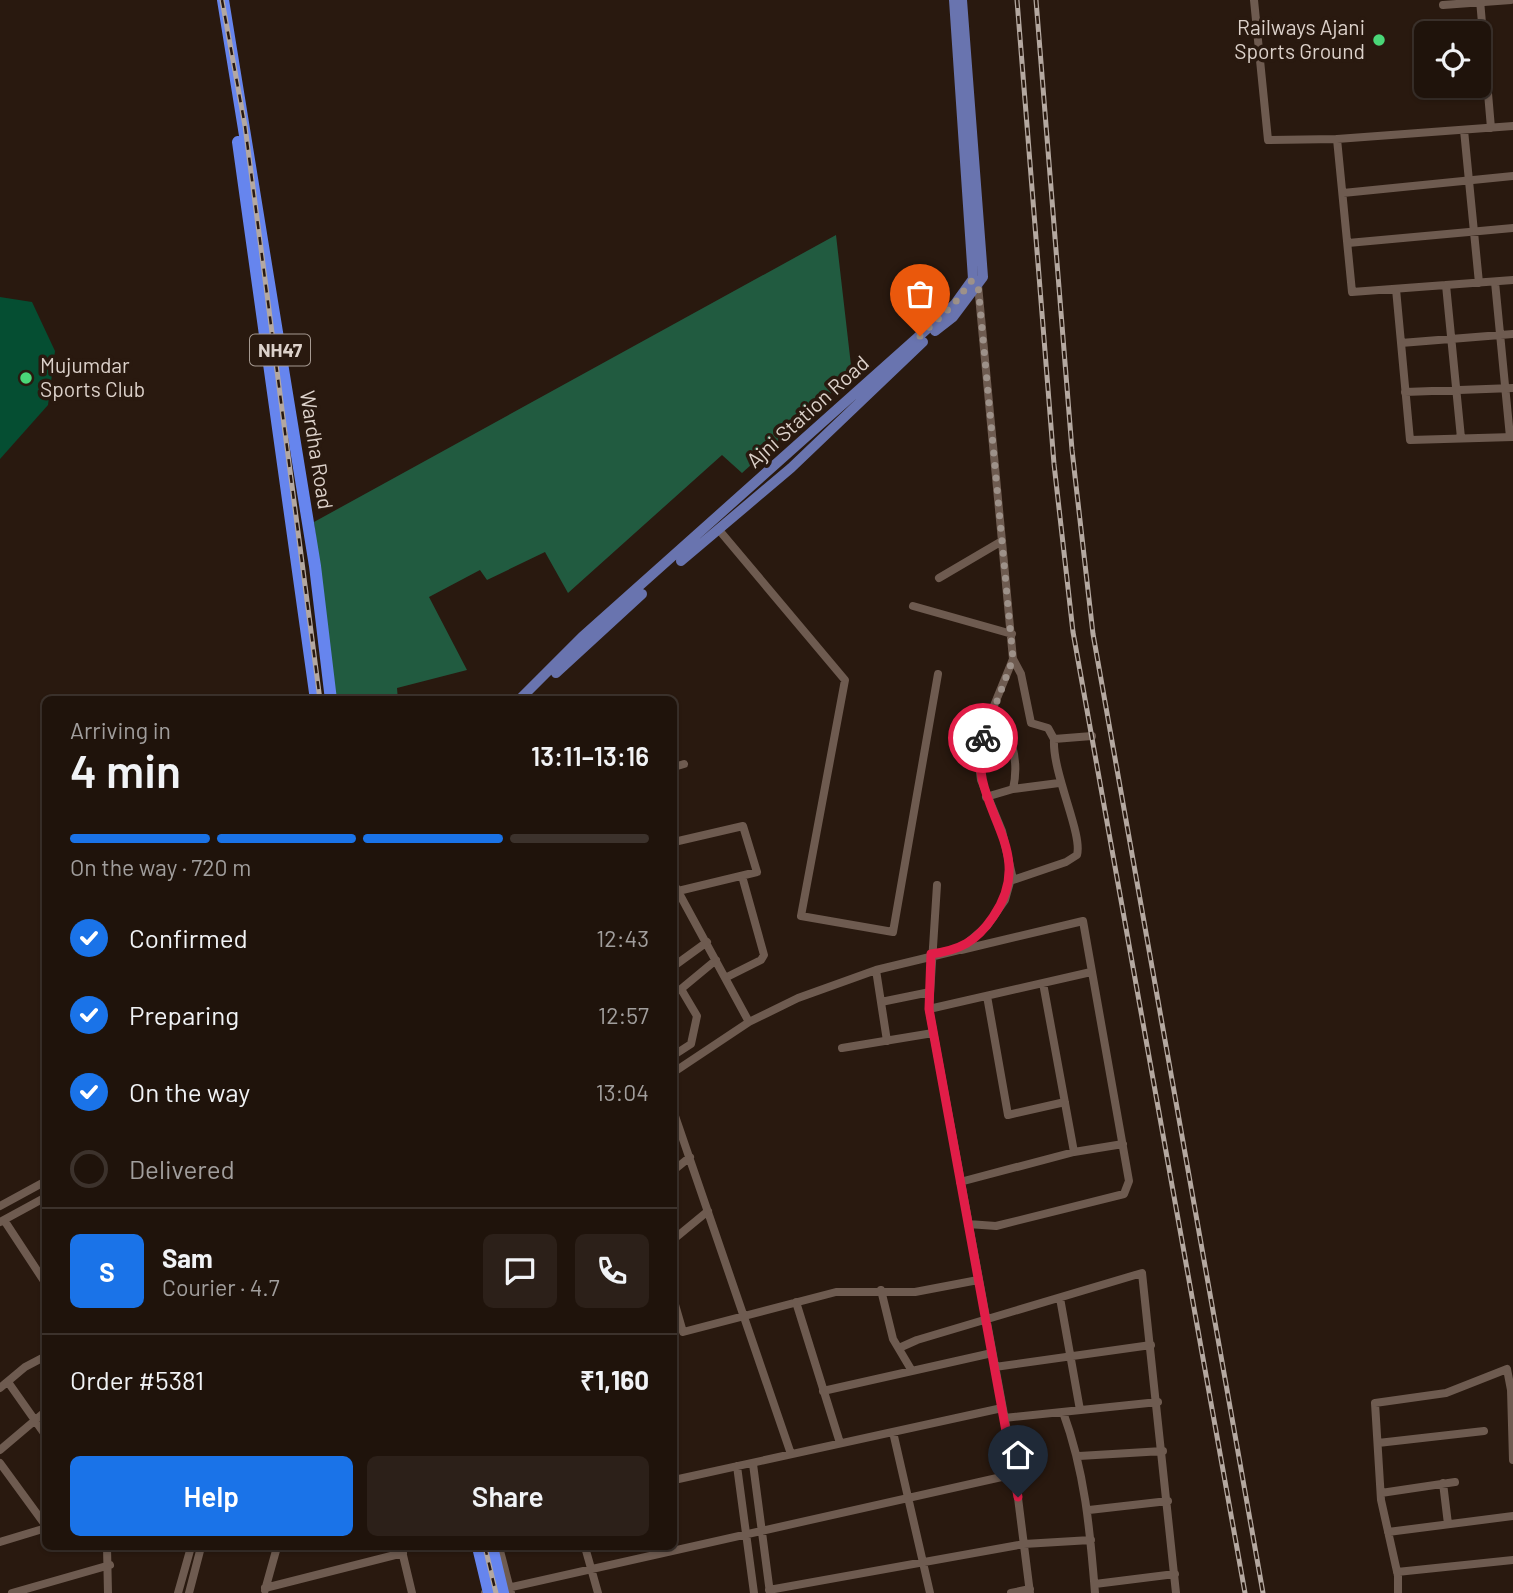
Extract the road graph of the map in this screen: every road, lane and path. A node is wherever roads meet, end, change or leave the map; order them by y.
1 (216, 0) edge
2 (223, 0) edge
3 (954, 0) edge
4 (962, 0) edge
5 (1254, 0) edge
6 (1511, 0) edge
7 (1480, 1) edge
8 (1443, 5) dead end
9 (959, 19) junction
10 (1513, 126) edge
11 (1491, 128) junction
12 (1464, 130) junction
13 (1337, 139) junction
14 (1513, 176) edge
15 (1469, 180) junction
16 (1343, 192) junction
17 (1513, 228) edge
18 (1474, 230) junction
19 (1348, 243) junction
20 (1513, 280) edge
21 (1495, 282) junction
22 (975, 283) junction
23 (1479, 283) junction
24 (1446, 285) junction
25 (1396, 289) junction
26 (1513, 334) edge
27 (1499, 335) junction
28 (1452, 339) junction
29 (1401, 343) junction
30 (1509, 388) edge
31 (1405, 392) junction
32 (1457, 392) junction
33 (1511, 437) edge
34 (1461, 439) junction
35 (714, 531) junction
36 (1002, 541) junction
37 (939, 578) dead end
38 (913, 606) dead end
39 (1012, 634) junction
40 (1013, 659) junction
41 (938, 674) dead end
42 (315, 696) edge
43 (331, 696) edge
44 (523, 696) edge
45 (535, 696) edge
46 (993, 708) junction
47 (1092, 736) dead end
48 (1054, 739) junction
49 (684, 764) dead end
50 (677, 766) edge
51 (1059, 783) junction
52 (1013, 789) junction
53 (986, 797) junction
54 (677, 841) edge
55 (742, 876) junction
56 (1010, 881) junction
57 (937, 885) dead end
58 (677, 889) edge
59 (677, 891) edge
60 (706, 942) junction
61 (959, 950) junction
62 (931, 954) junction
63 (716, 960) junction
64 (677, 964) edge
65 (876, 970) junction
66 (1091, 972) junction
67 (726, 978) junction
68 (1043, 983) junction
69 (677, 990) edge
70 (930, 992) junction
71 (987, 996) junction
72 (881, 1002) junction
73 (929, 1009) junction
74 (749, 1022) junction
75 (933, 1033) junction
76 (887, 1041) junction
77 (842, 1048) dead end
78 (677, 1054) edge
79 (677, 1057) edge
80 (684, 1065) junction
81 (677, 1070) edge
82 (1065, 1102) junction
83 (677, 1123) edge
84 (1123, 1144) junction
85 (1074, 1152) junction
86 (690, 1157) junction
87 (677, 1168) edge
88 (960, 1182) junction
89 (42, 1183) edge
90 (42, 1199) edge
91 (0, 1206) edge
92 (708, 1211) junction
93 (2, 1221) edge
94 (968, 1224) junction
95 (677, 1237) edge
96 (42, 1278) edge
97 (978, 1280) junction
98 (881, 1290) junction
99 (1060, 1298) junction
100 (796, 1302) junction
101 (677, 1311) edge
102 (744, 1317) junction
103 (986, 1321) junction
104 (1151, 1345) junction
105 (899, 1348) junction
106 (992, 1353) junction
107 (1072, 1356) junction
108 (42, 1359) edge
109 (995, 1367) junction
110 (1510, 1369) edge
111 (912, 1371) junction
112 (8, 1382) junction
113 (0, 1388) edge
114 (1512, 1389) edge
115 (823, 1391) junction
116 (1158, 1402) junction
117 (1002, 1408) junction
118 (1080, 1410) junction
119 (1063, 1412) junction
120 (42, 1415) edge
121 (1004, 1418) junction
122 (35, 1420) junction
123 (42, 1430) edge
124 (1484, 1431) dead end
125 (893, 1432) junction
126 (839, 1443) junction
127 (1378, 1443) junction
128 (0, 1450) edge
129 (1163, 1451) junction
130 (791, 1454) junction
131 (1079, 1455) junction
132 (1513, 1460) edge
133 (0, 1463) edge
134 (752, 1464) junction
135 (737, 1466) junction
136 (1014, 1474) junction
137 (677, 1479) edge
138 (1455, 1482) dead end
139 (1443, 1483) junction
140 (1381, 1493) junction
141 (909, 1497) junction
142 (1168, 1501) junction
143 (1089, 1510) junction
144 (1513, 1516) edge
145 (42, 1521) edge
146 (1448, 1524) junction
147 (42, 1528) edge
148 (760, 1531) junction
149 (1388, 1532) junction
150 (748, 1533) junction
151 (1091, 1540) junction
152 (0, 1542) edge
153 (1024, 1544) junction
154 (677, 1549) edge
155 (108, 1550) edge
156 (190, 1550) edge
157 (200, 1550) edge
158 (276, 1550) edge
159 (402, 1550) edge
160 (477, 1550) edge
161 (493, 1550) edge
162 (500, 1550) edge
163 (586, 1550) edge
164 (674, 1550) edge
165 (925, 1560) junction
166 (1513, 1560) edge
167 (110, 1565) junction
168 (592, 1569) junction
169 (1397, 1572) junction
170 (1175, 1574) junction
171 (1095, 1589) edge
172 (265, 1591) edge
173 (508, 1591) edge
174 (1030, 1591) edge
175 (770, 1592) edge
176 (12, 1593) edge
177 (108, 1593) edge
178 (178, 1593) edge
179 (189, 1593) edge
180 (412, 1593) edge
181 (486, 1593) edge
182 (598, 1593) edge
183 (754, 1593) edge
184 (930, 1593) edge
185 (1011, 1593) edge
186 (1176, 1593) edge
187 (1398, 1593) edge

1 - 42 highway, Wardha Road / NH47
2 - 43 highway, Wardha Road / NH47
3 - 9 main road
4 - 9 main road
5 - 13 street
6 - 7 street
7 - 8 street
7 - 11 street
9 - 22 main road
10 - 11 street
11 - 12 street
12 - 13 street
12 - 15 street
13 - 16 street
14 - 15 street
15 - 16 street
15 - 18 street
16 - 19 street
17 - 18 street
18 - 19 street
18 - 23 street
19 - 25 street
20 - 21 street
21 - 23 street
21 - 27 street
22 - 35 main road, Ajni Station Road
22 - 36 street
23 - 24 street
24 - 25 street
24 - 28 street
25 - 29 street
26 - 27 street
27 - 28 street
27 - 30 street
28 - 29 street
28 - 32 street
29 - 31 street
30 - 32 street
30 - 33 street
31 - 32 street
31 - 34 street
32 - 34 street
33 - 34 street
35 - 41 street
35 - 44 main road, Ajni Station Road
35 - 45 main road, Ajni Station Road
36 - 37 street
36 - 39 street
38 - 39 street
39 - 40 street
40 - 46 street
40 - 48 street
46 - 52 street
46 - 53 street
47 - 48 street
48 - 51 street
49 - 50 street
51 - 52 street
51 - 56 street
52 - 53 street
53 - 56 street
54 - 55 street
55 - 58 street
55 - 67 street
56 - 61 street
57 - 62 street
59 - 60 street
60 - 63 street
60 - 64 street
61 - 62 street
61 - 66 street
62 - 65 street
62 - 70 street
63 - 67 street
63 - 69 street
65 - 72 street
65 - 74 street
66 - 68 street
66 - 84 street
67 - 74 street
68 - 71 street
68 - 82 street
69 - 78 street
70 - 72 street
70 - 73 street
71 - 73 street
71 - 82 street
72 - 76 street
73 - 75 street
74 - 80 street
75 - 76 street
75 - 88 street
76 - 77 street
79 - 80 street
80 - 81 street
82 - 85 street
83 - 86 street
84 - 85 street
84 - 94 street
85 - 88 street
86 - 87 street
86 - 92 street
88 - 94 street
89 - 91 street
90 - 93 street
92 - 95 street
92 - 102 street
93 - 96 street
94 - 97 street
97 - 98 street
97 - 103 street
98 - 100 street
98 - 105 street
99 - 103 street
99 - 104 street
99 - 107 street
100 - 102 street
100 - 115 street
101 - 102 street
102 - 130 street
103 - 105 street
103 - 106 street
104 - 107 street
104 - 116 street
105 - 111 street
106 - 109 street
106 - 111 street
107 - 109 street
107 - 118 street
108 - 112 street
109 - 117 street
110 - 114 street
110 - 127 street
111 - 115 street
112 - 113 street
112 - 122 street
114 - 132 street
115 - 126 street
116 - 118 street
116 - 129 street
117 - 121 street
117 - 125 street
118 - 119 street
119 - 121 street
119 - 131 street
120 - 122 street
121 - 136 street
122 - 123 street
122 - 128 street
124 - 127 street
125 - 126 street
125 - 141 street
126 - 130 street
127 - 140 street
129 - 131 street
129 - 142 street
130 - 134 street
131 - 143 street
133 - 145 street
134 - 135 street
134 - 148 street
135 - 137 street
135 - 150 street
136 - 141 street
136 - 153 street
138 - 139 street
139 - 140 street
139 - 146 street
140 - 149 street
141 - 148 street
141 - 165 street
142 - 143 street
142 - 170 street
143 - 151 street
144 - 146 street
146 - 149 street
147 - 152 street
148 - 150 street
148 - 175 street
149 - 169 street
150 - 154 street
150 - 183 street
151 - 153 street
151 - 171 street
153 - 165 street
153 - 174 street
155 - 167 street
156 - 178 street
157 - 179 street
158 - 172 street
159 - 172 street
159 - 180 street
160 - 181 highway
161 - 173 highway
162 - 173 street
163 - 168 street
164 - 168 street
165 - 175 street
165 - 184 street
166 - 169 street
167 - 176 street
167 - 177 street
168 - 173 street
168 - 182 street
169 - 187 street
170 - 171 street
170 - 186 street
173 - 181 street
174 - 185 street

